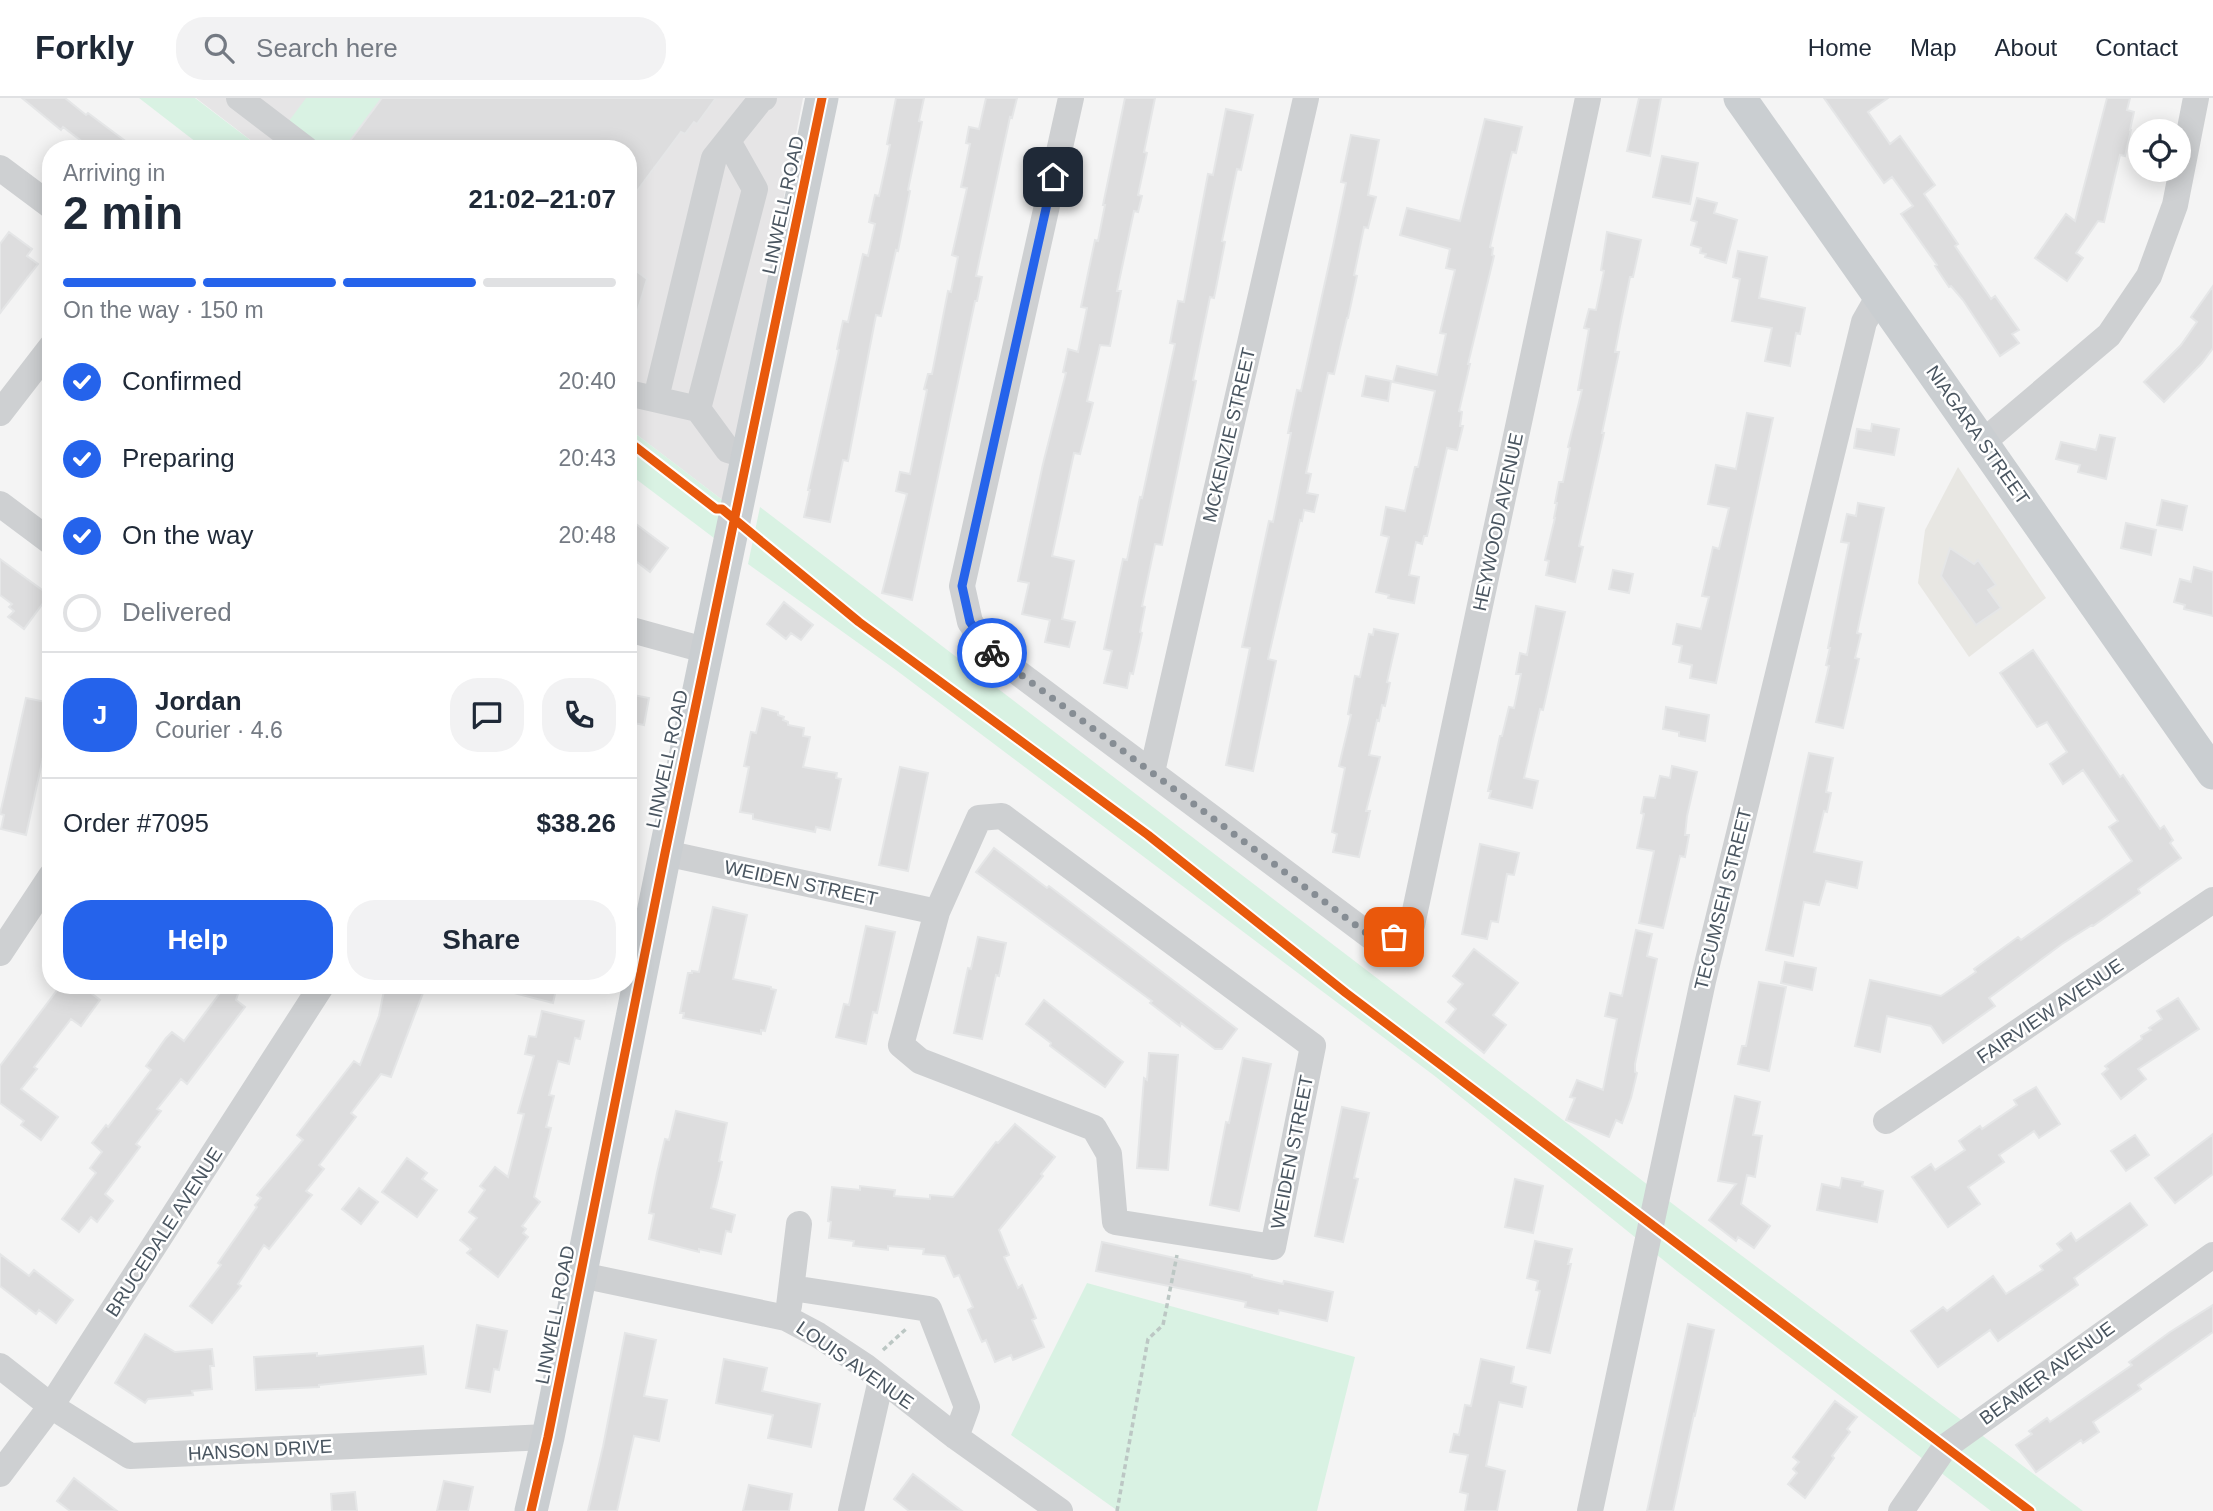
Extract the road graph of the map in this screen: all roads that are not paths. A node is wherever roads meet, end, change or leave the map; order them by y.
1 (765, 98) edge
2 (822, 98) edge
3 (1071, 98) edge
4 (1306, 98) edge
5 (1588, 98) edge
6 (1740, 98) edge
7 (2196, 98) edge
8 (248, 101) edge
9 (295, 140) edge
10 (728, 141) junction
11 (0, 168) edge
12 (42, 199) edge
13 (1880, 294) junction
14 (42, 358) edge
15 (637, 395) edge
16 (656, 398) junction
17 (698, 409) junction
18 (0, 412) edge
19 (1983, 442) junction
20 (749, 456) junction
21 (0, 504) edge
22 (42, 535) edge
23 (637, 631) edge
24 (708, 651) junction
25 (1152, 772) junction
26 (2213, 773) edge
27 (665, 853) junction
28 (42, 890) edge
29 (2213, 900) edge
30 (937, 912) junction
31 (0, 953) edge
32 (316, 994) edge
33 (637, 994) edge
34 (637, 994) edge
35 (1886, 1121) dead end
36 (799, 1224) dead end
37 (2213, 1255) edge
38 (581, 1275) junction
39 (792, 1289) junction
40 (786, 1318) junction
41 (0, 1366) edge
42 (881, 1380) junction
43 (51, 1406) junction
44 (548, 1437) junction
45 (956, 1437) junction
46 (0, 1474) edge
47 (531, 1511) edge
48 (851, 1511) edge
49 (1060, 1511) edge
50 (1590, 1511) edge
51 (1901, 1511) edge

1 - 10 street
2 - 20 main road, LINWELL ROAD
3 - 25 street
4 - 25 street, MCKENZIE STREET
5 - 25 street, HEYWOOD AVENUE
6 - 13 main road, NIAGARA STREET
7 - 19 street
8 - 9 street
10 - 16 street
10 - 17 street
11 - 12 street
13 - 19 main road, NIAGARA STREET
13 - 50 street, TECUMSEH STREET
14 - 18 street
15 - 16 street
16 - 17 street
17 - 20 street
19 - 26 main road, NIAGARA STREET
20 - 24 main road, LINWELL ROAD
21 - 22 street
23 - 24 street
24 - 27 main road, LINWELL ROAD
27 - 30 street, WEIDEN STREET
27 - 33 main road, LINWELL ROAD
28 - 31 street
29 - 35 street, FAIRVIEW AVENUE
30 - 30 street, WEIDEN STREET
32 - 43 street, BRUCEDALE AVENUE
34 - 38 main road, LINWELL ROAD
36 - 39 street
37 - 51 street, BEAMER AVENUE
38 - 40 street, LOUIS AVENUE
38 - 44 main road, LINWELL ROAD
39 - 40 street
39 - 45 street
40 - 42 street, LOUIS AVENUE
41 - 43 street, HANSON DRIVE
42 - 45 street, LOUIS AVENUE
42 - 48 street
43 - 44 street, HANSON DRIVE
43 - 46 street, BRUCEDALE AVENUE
44 - 47 main road, LINWELL ROAD
45 - 49 street, LOUIS AVENUE

